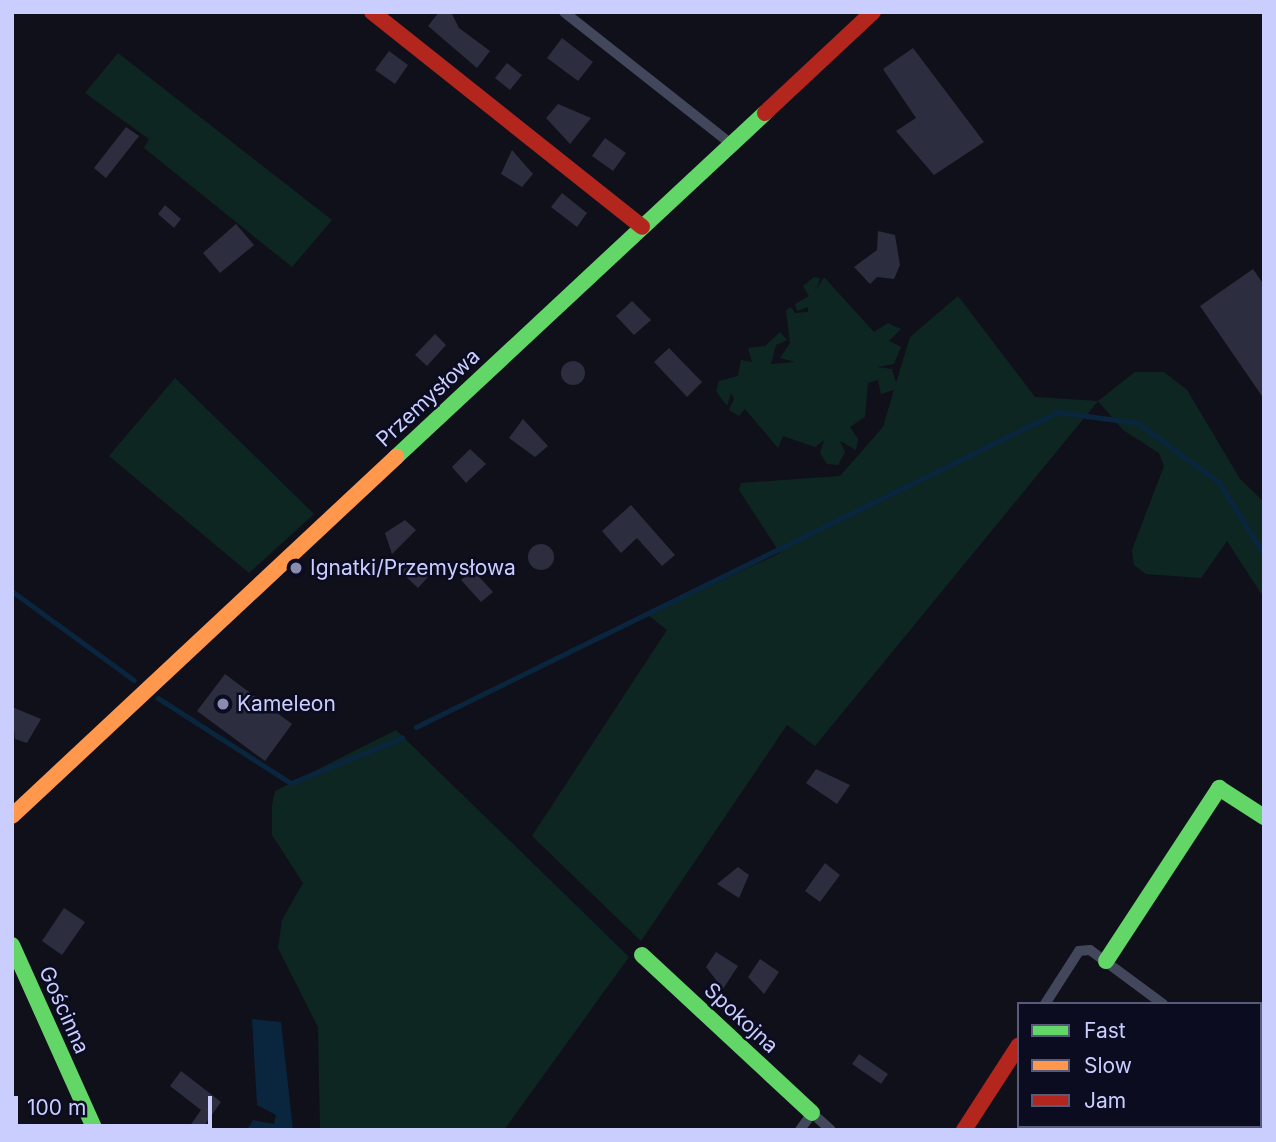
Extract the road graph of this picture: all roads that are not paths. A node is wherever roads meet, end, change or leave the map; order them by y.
1 (372, 12) edge
2 (564, 12) edge
3 (873, 12) edge
4 (731, 144) junction
5 (642, 227) junction
6 (12, 816) edge
7 (1264, 817) edge
8 (12, 945) edge
9 (642, 955) dead end
10 (1106, 961) junction
11 (1046, 1002) edge
12 (1160, 1002) edge
13 (1017, 1048) edge
14 (812, 1113) junction
15 (95, 1130) edge
16 (800, 1130) edge
17 (831, 1130) edge
18 (964, 1130) edge

1 - 5 street
2 - 4 street
3 - 4 street, Przemysłowa
4 - 5 street, Przemysłowa
5 - 6 street, Przemysłowa
7 - 10 street
8 - 15 street, Gościnna
9 - 14 street, Spokojna
10 - 11 street
10 - 12 street
13 - 18 street
14 - 16 street
14 - 17 street, Spokojna

